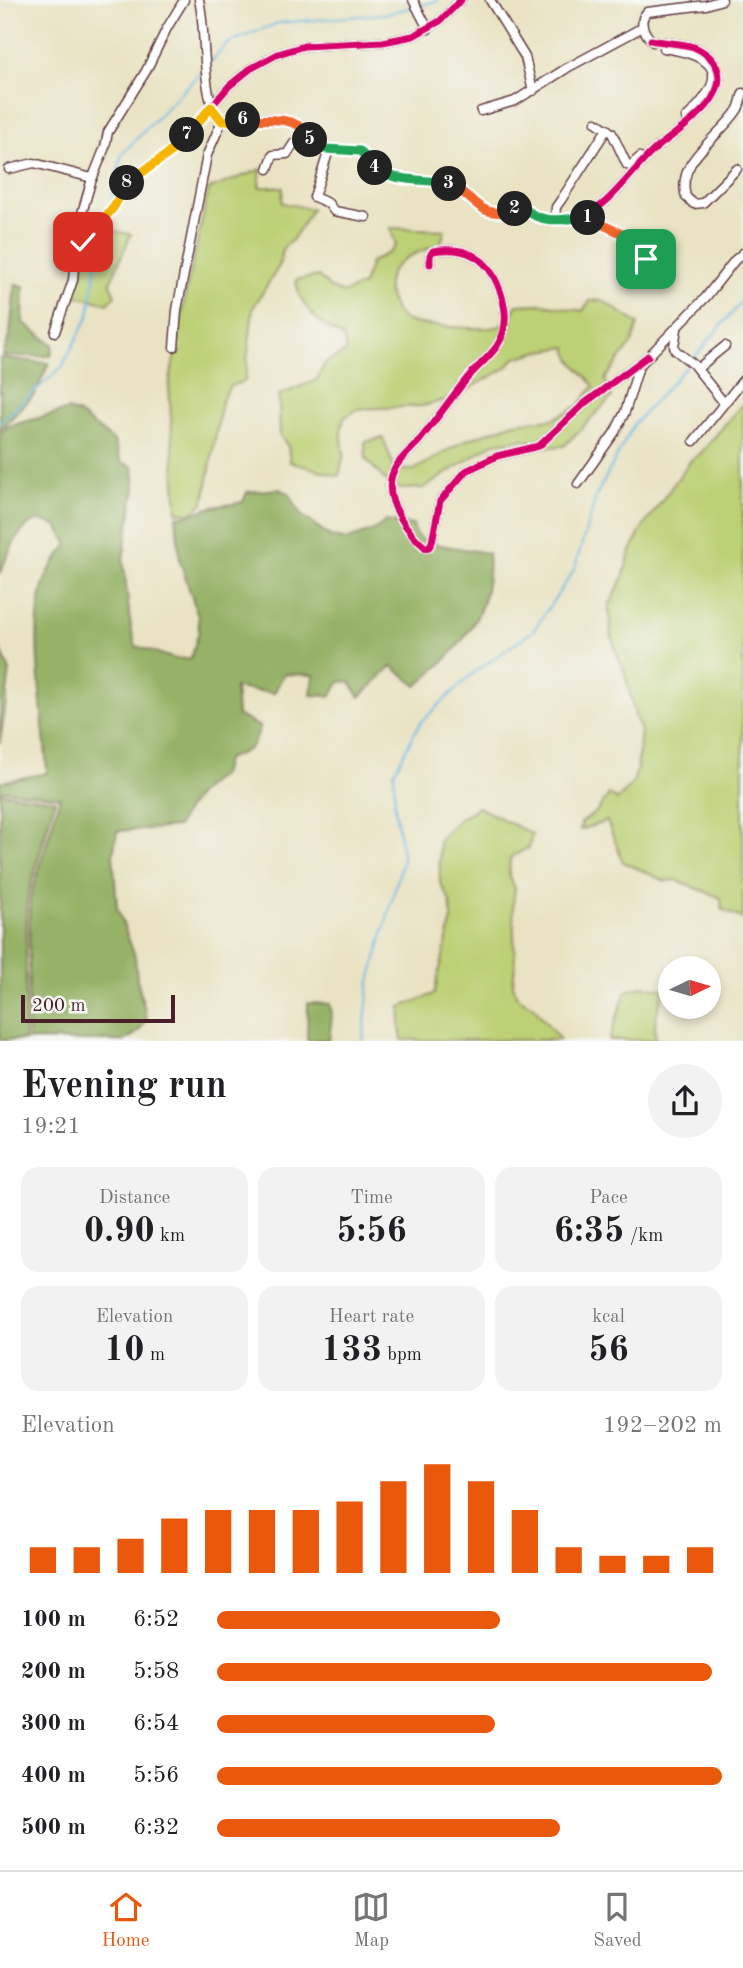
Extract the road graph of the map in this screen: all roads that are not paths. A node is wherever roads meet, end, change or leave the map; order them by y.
1 (184, 0) edge
2 (199, 0) edge
3 (413, 0) edge
4 (461, 0) edge
5 (490, 0) edge
6 (723, 0) edge
7 (643, 27) junction
8 (428, 29) junction
9 (533, 91) junction
10 (743, 93) edge
11 (211, 107) junction
12 (481, 110) dead end
13 (222, 121) junction
14 (596, 122) dead end
15 (607, 129) junction
16 (309, 140) junction
17 (663, 142) junction
18 (325, 149) junction
19 (9, 169) dead end
20 (268, 169) dead end
21 (737, 169) dead end
22 (92, 178) junction
23 (585, 216) junction
24 (366, 217) dead end
25 (555, 218) junction
26 (76, 245) junction
27 (743, 253) edge
28 (646, 259) dead end
29 (430, 264) dead end
30 (677, 328) junction
31 (55, 332) dead end
32 (725, 346) dead end
33 (174, 347) dead end
34 (648, 356) junction
35 (697, 369) junction
36 (743, 380) edge
37 (724, 404) junction
38 (694, 441) dead end
39 (578, 484) dead end

1 - 22 street
2 - 11 street
3 - 8 street
4 - 8 street
5 - 9 street
6 - 7 street
7 - 9 street
7 - 17 street
8 - 11 street
9 - 12 street
10 - 21 street
11 - 13 street
11 - 26 street
13 - 16 street
13 - 33 street
14 - 15 street
15 - 17 street
15 - 25 street
16 - 18 street
16 - 20 street
17 - 23 street
18 - 24 street
18 - 25 street
19 - 22 street
22 - 26 street
23 - 25 street
23 - 28 street
26 - 31 street
27 - 30 street
29 - 34 street
30 - 34 street
30 - 35 street
32 - 35 street
34 - 39 street
35 - 37 street
36 - 37 street
37 - 38 street

